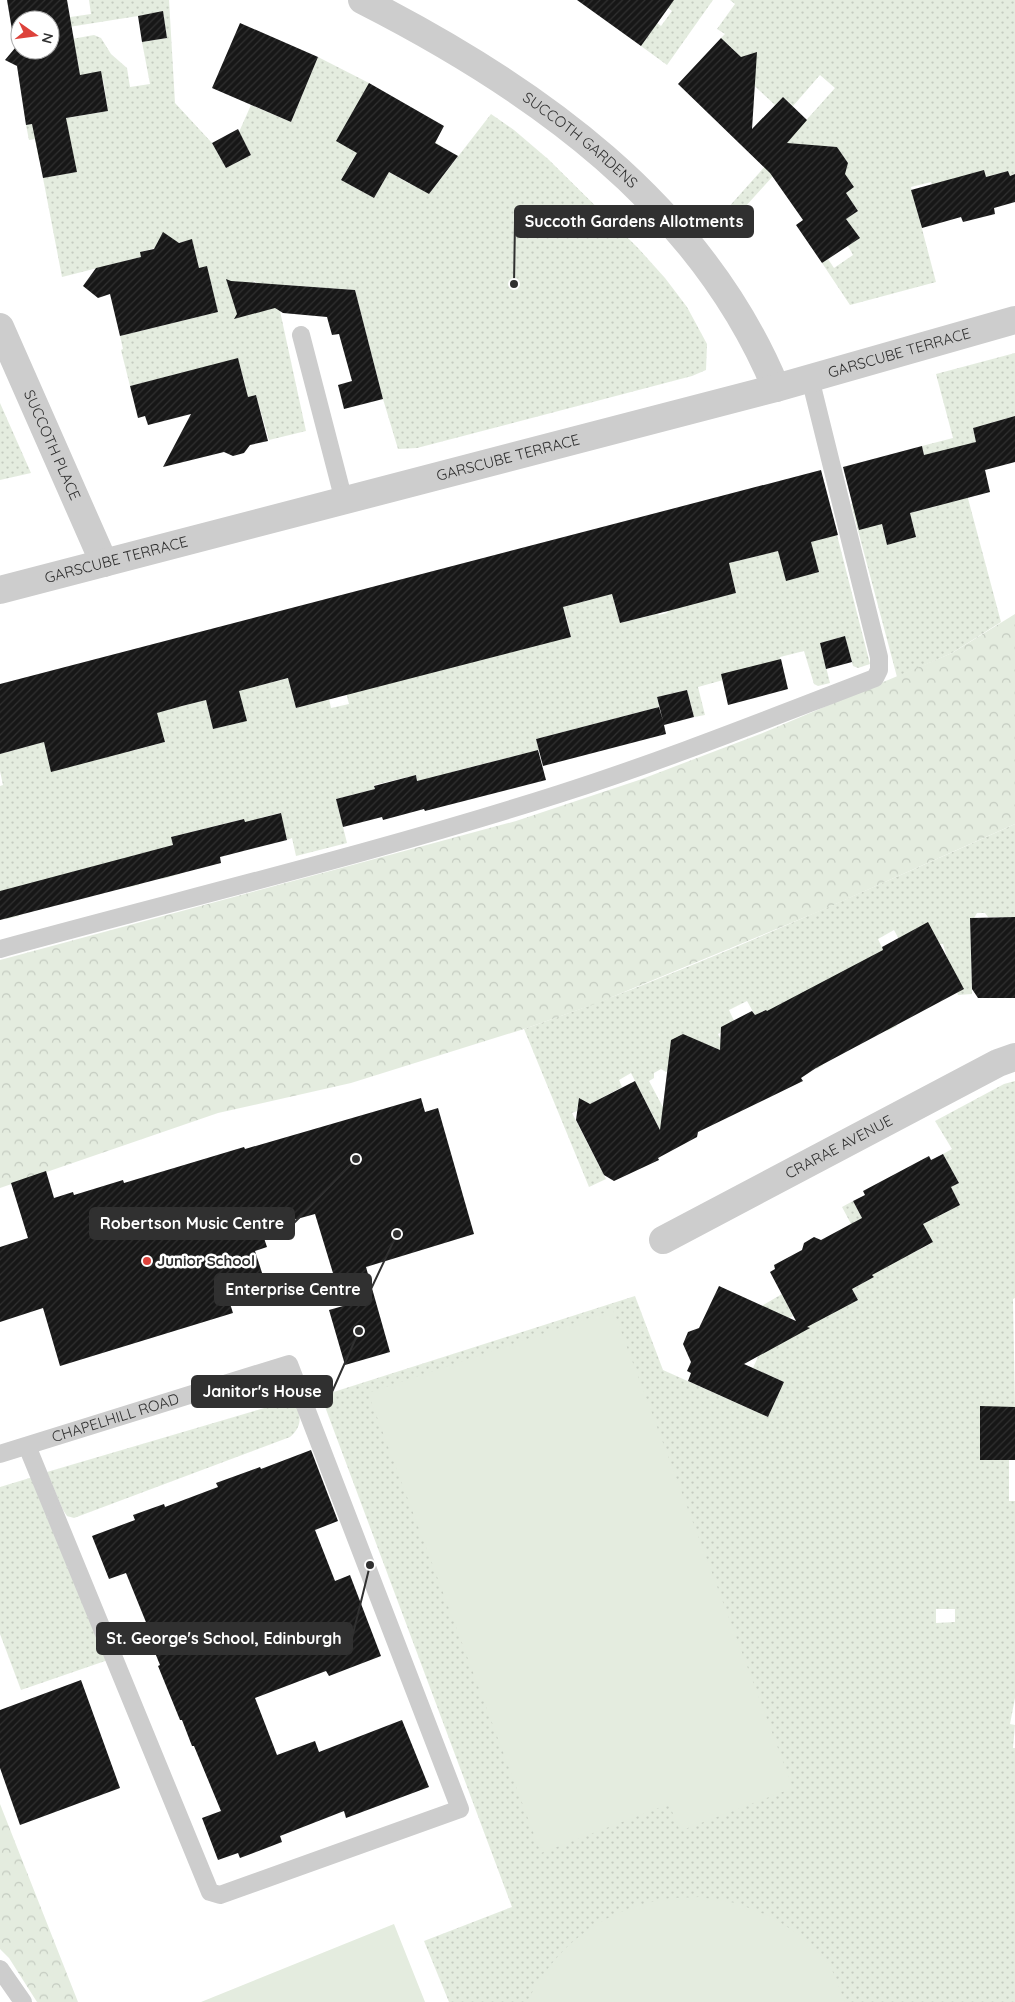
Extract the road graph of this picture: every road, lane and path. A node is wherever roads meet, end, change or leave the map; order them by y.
1 (362, 0) edge
2 (1015, 320) edge
3 (0, 327) edge
4 (301, 336) dead end
5 (810, 378) junction
6 (776, 388) junction
7 (344, 500) junction
8 (104, 563) junction
9 (0, 590) edge
10 (0, 949) edge
11 (1015, 1057) edge
12 (663, 1240) dead end
13 (26, 1446) junction
14 (0, 1454) edge
15 (0, 1969) edge
16 (23, 2002) edge

1 - 6 street, SUCCOTH GARDENS
2 - 5 street, GARSCUBE TERRACE
3 - 8 street, SUCCOTH PLACE
4 - 7 lane
5 - 6 street, GARSCUBE TERRACE
5 - 10 lane
6 - 7 street, GARSCUBE TERRACE
7 - 8 street, GARSCUBE TERRACE
8 - 9 street, GARSCUBE TERRACE
11 - 12 street, CRARAE AVENUE
13 - 13 lane, CHAPELHILL ROAD
13 - 14 lane, CHAPELHILL ROAD
15 - 16 lane

